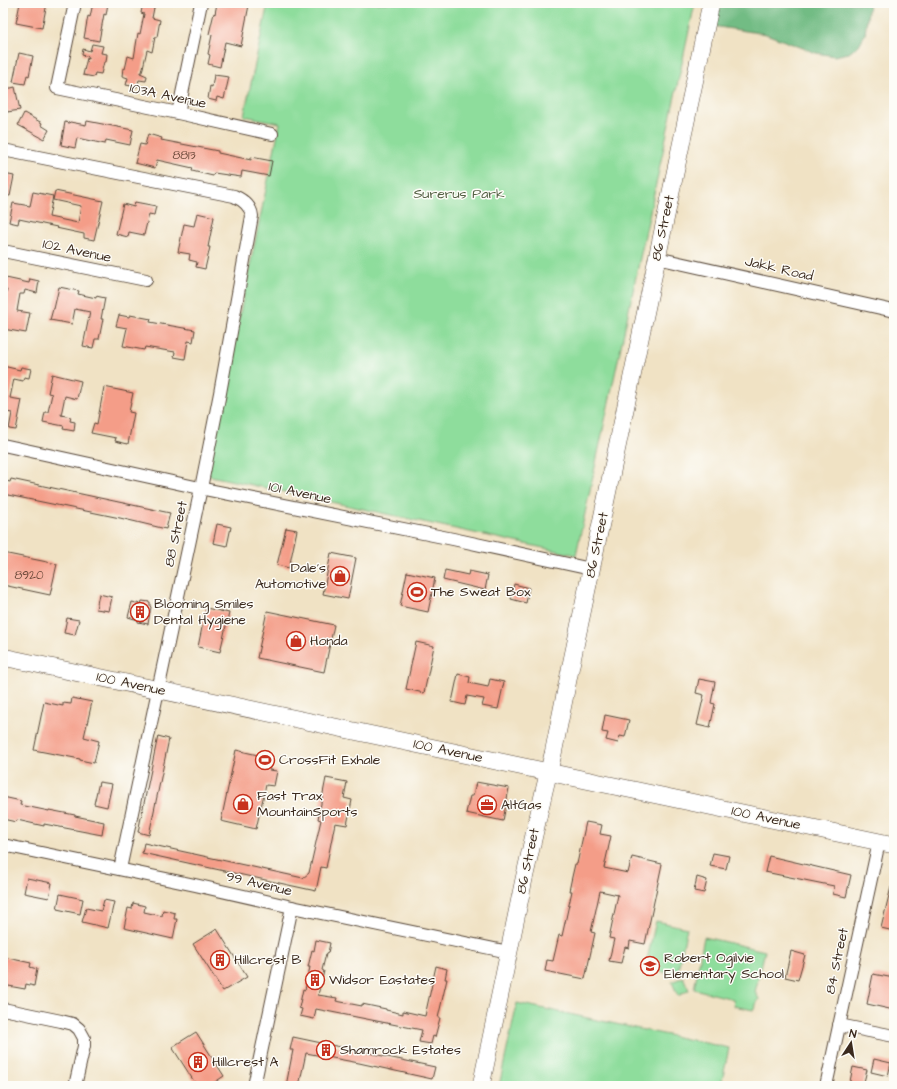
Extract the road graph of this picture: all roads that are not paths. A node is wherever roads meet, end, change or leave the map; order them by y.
1 (75, 3) edge
2 (202, 3) edge
3 (711, 3) edge
4 (178, 112) junction
5 (272, 134) dead end
6 (3, 150) edge
7 (3, 251) edge
8 (657, 258) junction
9 (146, 280) dead end
10 (894, 311) edge
11 (3, 445) edge
12 (202, 488) junction
13 (592, 569) junction
14 (3, 657) edge
15 (158, 690) junction
16 (549, 772) junction
17 (886, 844) edge
18 (3, 845) edge
19 (120, 870) junction
20 (292, 907) junction
21 (509, 952) junction
22 (3, 1009) edge
23 (839, 1025) junction
24 (894, 1036) edge
25 (75, 1086) edge
26 (254, 1086) edge
27 (481, 1086) edge
28 (826, 1086) edge

1 - 4 street, 103A Avenue
2 - 4 street
3 - 8 main road, 86 Street
4 - 5 street, 103A Avenue
6 - 12 street, 88 Street
7 - 9 street, 102 Avenue
8 - 10 street, Jakk Road
8 - 13 main road, 86 Street
11 - 12 street, 101 Avenue
12 - 13 street, 101 Avenue
12 - 15 street, 88 Street
13 - 16 main road, 86 Street
14 - 15 main road, 100 Avenue
15 - 16 main road, 100 Avenue
15 - 19 street, 88 Street
16 - 17 main road, 100 Avenue
16 - 21 main road, 86 Street
17 - 23 street, 84 Street
18 - 19 street, 99 Avenue
19 - 20 street, 99 Avenue
20 - 21 street, 99 Avenue
20 - 26 street
21 - 27 main road, 86 Street
22 - 25 street
23 - 24 street
23 - 28 street, 84 Street

